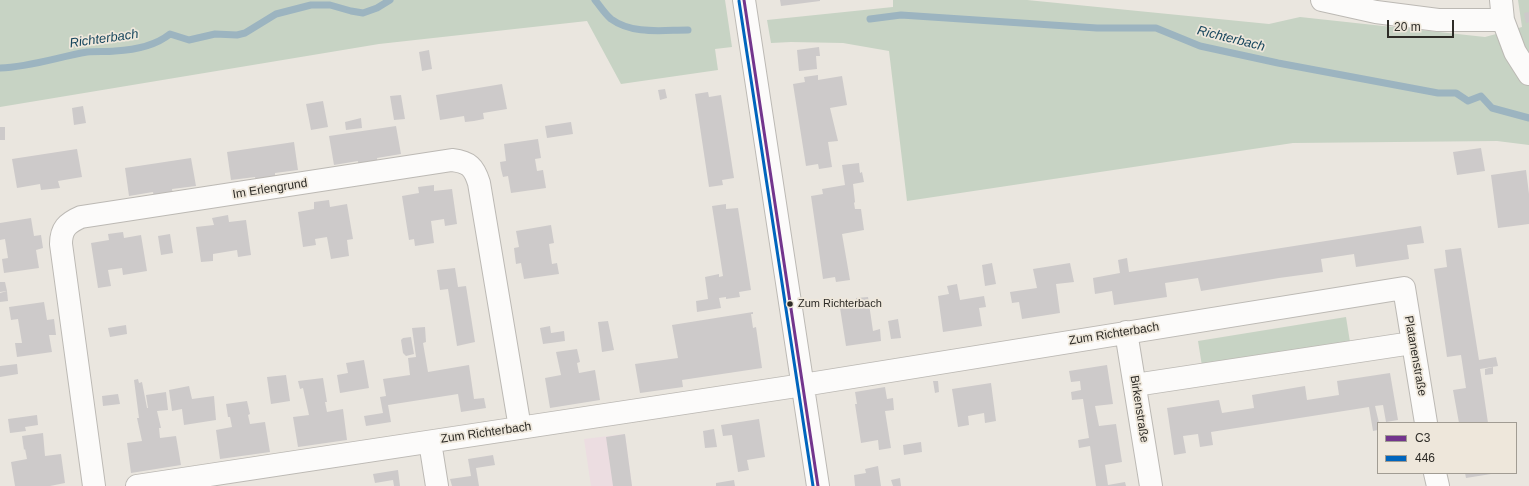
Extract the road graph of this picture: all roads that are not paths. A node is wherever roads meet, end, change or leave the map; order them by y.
1 (744, 0) edge
2 (1322, 0) edge
3 (1502, 10) edge
4 (1529, 74) edge
5 (1404, 288) joint
6 (1126, 332) junction
7 (1412, 343) junction
8 (1135, 384) junction
9 (803, 385) junction
10 (1426, 422) edge
11 (520, 428) junction
12 (430, 442) junction
13 (1436, 474) edge
14 (94, 486) edge
15 (137, 486) edge
16 (437, 486) edge
17 (818, 486) edge
18 (1151, 486) edge
19 (1438, 486) edge

1 - 9 street
2 - 3 street
3 - 4 street
5 - 6 street, Zum Richterbach
5 - 7 street, Platanenstraße
6 - 8 street, Birkenstraße
6 - 9 street, Zum Richterbach
7 - 8 street
7 - 10 street, Platanenstraße
8 - 18 street, Birkenstraße
9 - 11 street, Zum Richterbach
9 - 17 street
11 - 12 street, Zum Richterbach
11 - 14 street, Im Erlengrund
12 - 15 street, Zum Richterbach
12 - 16 street
13 - 19 street

